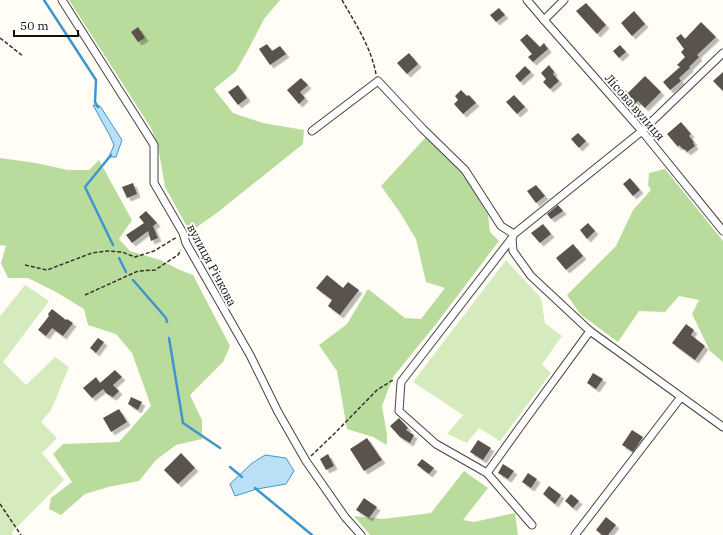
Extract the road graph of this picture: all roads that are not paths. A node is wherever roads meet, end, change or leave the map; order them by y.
1 (62, 0) edge
2 (527, 0) edge
3 (564, 0) edge
4 (544, 20) junction
5 (723, 53) edge
6 (312, 130) dead end
7 (642, 131) junction
8 (723, 231) edge
9 (513, 236) junction
10 (590, 331) junction
11 (682, 397) junction
12 (723, 427) edge
13 (487, 473) junction
14 (532, 525) dead end
15 (361, 535) edge
16 (575, 535) edge

1 - 15 street, вулиця Річкова
2 - 4 street, Лісова вулиця
3 - 4 street
4 - 7 street, Лісова вулиця
5 - 7 street
6 - 9 street
7 - 8 street, Лісова вулиця
7 - 9 street
9 - 10 street
9 - 13 street
10 - 11 street
10 - 13 street
11 - 12 street
11 - 16 street
13 - 14 street

